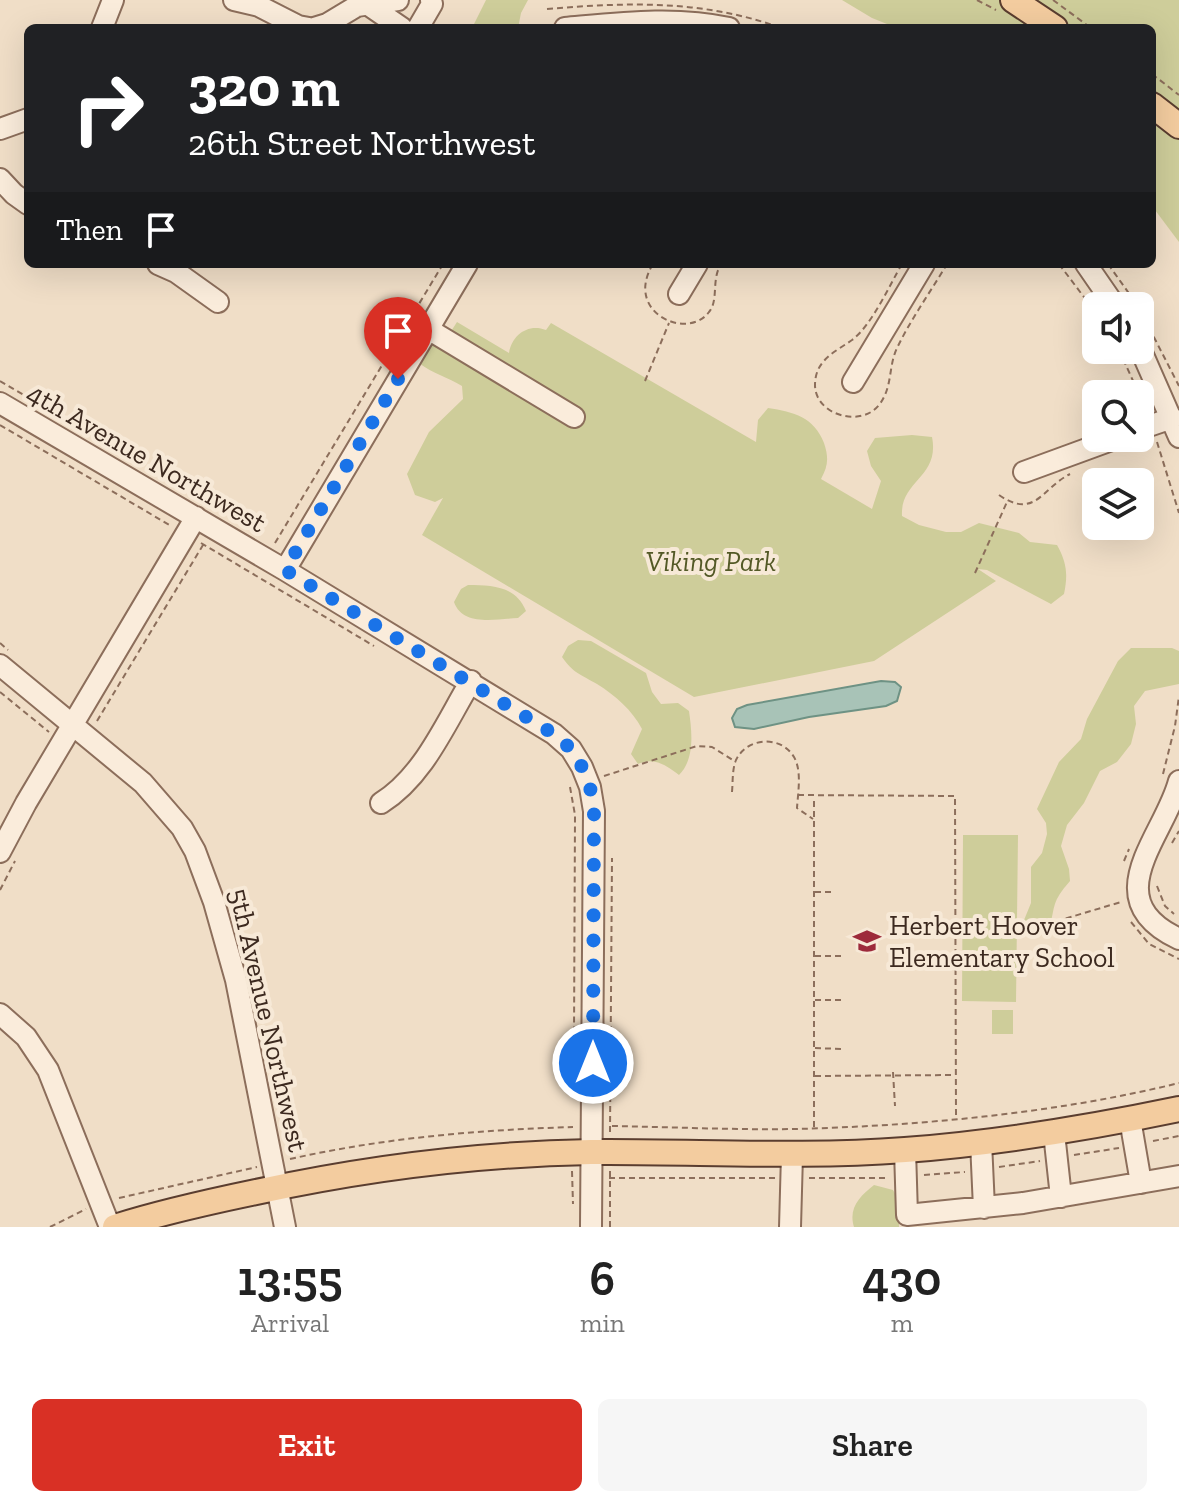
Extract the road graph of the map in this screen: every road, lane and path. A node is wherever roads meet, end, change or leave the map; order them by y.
1 (113, 0) edge
2 (234, 0) edge
3 (398, 0) edge
4 (431, 0) edge
5 (1013, 0) edge
6 (1053, 0) edge
7 (640, 1) edge
8 (370, 6) junction
9 (547, 9) dead end
10 (104, 24) edge
11 (294, 24) edge
12 (327, 24) edge
13 (396, 24) edge
14 (420, 24) edge
15 (624, 24) edge
16 (702, 24) edge
17 (1049, 24) edge
18 (1086, 24) edge
19 (1156, 77) edge
20 (1179, 95) edge
21 (1156, 108) edge
22 (24, 120) edge
23 (1179, 126) edge
24 (0, 129) edge
25 (0, 179) edge
26 (24, 201) edge
27 (166, 268) edge
28 (441, 268) edge
29 (465, 268) edge
30 (695, 268) edge
31 (922, 268) edge
32 (1062, 268) edge
33 (1089, 268) edge
34 (1111, 268) edge
35 (1105, 292) edge
36 (1128, 292) edge
37 (679, 294) dead end
38 (1082, 294) edge
39 (218, 302) dead end
40 (669, 321) dead end
41 (428, 329) junction
42 (1154, 337) edge
43 (1147, 364) edge
44 (0, 381) edge
45 (645, 381) dead end
46 (853, 382) dead end
47 (1179, 386) edge
48 (0, 403) edge
49 (574, 417) dead end
50 (0, 425) edge
51 (1176, 427) edge
52 (1154, 435) edge
53 (1097, 452) edge
54 (1152, 452) edge
55 (1024, 472) dead end
56 (1070, 474) dead end
57 (999, 495) dead end
58 (1008, 501) junction
59 (201, 510) junction
60 (1179, 513) edge
61 (171, 526) dead end
62 (275, 544) dead end
63 (285, 570) junction
64 (975, 573) dead end
65 (380, 649) dead end
66 (0, 665) edge
67 (471, 681) junction
68 (0, 692) edge
69 (1179, 696) edge
70 (97, 721) dead end
71 (73, 724) junction
72 (47, 730) dead end
73 (736, 762) junction
74 (603, 777) dead end
75 (568, 778) dead end
76 (1170, 778) edge
77 (732, 792) dead end
78 (798, 795) junction
79 (814, 795) junction
80 (381, 803) dead end
81 (814, 819) junction
82 (1179, 831) edge
83 (1132, 844) dead end
84 (1169, 847) dead end
85 (612, 849) dead end
86 (10, 852) edge
87 (1123, 868) dead end
88 (1156, 878) dead end
89 (0, 890) edge
90 (814, 892) junction
91 (835, 892) dead end
92 (1123, 901) dead end
93 (1178, 918) edge
94 (1037, 927) dead end
95 (939, 935) dead end
96 (955, 935) junction
97 (1179, 939) edge
98 (814, 956) junction
99 (841, 956) dead end
100 (814, 1000) junction
101 (841, 1000) dead end
102 (0, 1014) edge
103 (813, 1048) junction
104 (574, 1049) dead end
105 (841, 1049) dead end
106 (893, 1074) junction
107 (955, 1075) junction
108 (813, 1076) junction
109 (1179, 1083) edge
110 (895, 1106) dead end
111 (1179, 1109) edge
112 (956, 1118) junction
113 (1130, 1119) junction
114 (574, 1127) dead end
115 (814, 1128) junction
116 (1054, 1133) junction
117 (1179, 1136) edge
118 (981, 1142) junction
119 (1135, 1145) junction
120 (905, 1150) junction
121 (593, 1152) junction
122 (792, 1155) junction
123 (1057, 1158) junction
124 (290, 1159) dead end
125 (256, 1167) dead end
126 (982, 1170) junction
127 (1179, 1176) edge
128 (906, 1177) junction
129 (777, 1178) dead end
130 (809, 1178) dead end
131 (572, 1180) dead end
132 (1141, 1183) junction
133 (278, 1187) junction
134 (1061, 1197) junction
135 (118, 1198) dead end
136 (573, 1206) dead end
137 (984, 1208) junction
138 (85, 1210) dead end
139 (50, 1227) edge
140 (113, 1227) edge
141 (285, 1227) edge
142 (591, 1227) edge
143 (610, 1227) edge
144 (790, 1227) edge

1 - 10 street
2 - 11 street
3 - 8 street
4 - 14 street
5 - 17 main road
6 - 18 path
7 - 9 path
8 - 12 street
8 - 13 street
15 - 16 street
19 - 20 path
21 - 23 main road
22 - 24 street
25 - 26 street
27 - 39 street
28 - 62 path
29 - 41 street
30 - 37 street
31 - 46 street
32 - 38 path
33 - 35 street
34 - 36 path
40 - 45 path
41 - 49 street
41 - 63 street
42 - 47 path
43 - 51 street
44 - 59 path
48 - 59 street, 4th Avenue Northwest
50 - 61 path
51 - 52 street
53 - 55 street
54 - 60 path
56 - 58 path
57 - 58 path
58 - 64 path
59 - 63 street, 4th Avenue Northwest
59 - 71 street
63 - 67 street, 4th Avenue Northwest
65 - 70 path
66 - 71 street, 5th Avenue Northwest
67 - 80 street
67 - 121 street, 4th Avenue Northwest
68 - 72 path
69 - 76 path
71 - 86 street
71 - 133 street, 5th Avenue Northwest
73 - 74 path
73 - 77 path
73 - 78 path
75 - 104 path
76 - 97 street
78 - 79 path
78 - 81 path
79 - 81 path
79 - 96 path
81 - 90 path
82 - 84 path
83 - 87 path
85 - 115 path
86 - 89 path
88 - 93 path
90 - 91 path
90 - 98 path
92 - 94 path
95 - 96 path
96 - 107 path
98 - 99 path
98 - 100 path
100 - 101 path
100 - 103 path
102 - 140 street
103 - 105 path
103 - 108 path
106 - 107 path
106 - 108 path
106 - 110 path
107 - 112 path
108 - 115 path
109 - 112 path
111 - 113 main road
112 - 115 path
113 - 116 main road
113 - 119 street
114 - 124 path
116 - 118 main road
116 - 123 street
117 - 119 path
118 - 120 main road
118 - 126 street
119 - 123 path
119 - 132 street
120 - 122 main road
120 - 128 street
121 - 122 main road
121 - 133 main road
121 - 142 street, 4th Avenue Northwest
122 - 144 street
123 - 126 path
123 - 134 street
125 - 135 path
126 - 128 path
126 - 137 street
127 - 132 street
128 - 130 path
128 - 137 street
129 - 143 path
131 - 136 path
132 - 134 street
133 - 140 main road
133 - 141 street, 5th Avenue Northwest
134 - 137 street
138 - 139 path

